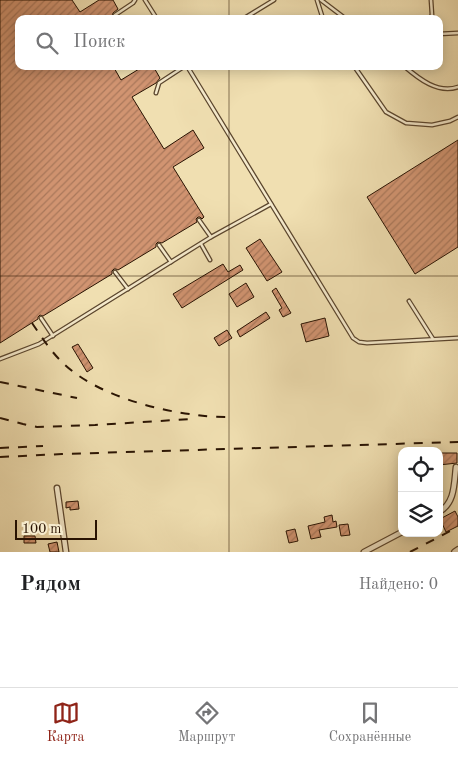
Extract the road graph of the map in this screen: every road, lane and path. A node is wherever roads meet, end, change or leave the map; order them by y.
1 (135, 0) edge
2 (145, 0) edge
3 (274, 0) edge
4 (317, 0) edge
5 (321, 0) edge
6 (431, 0) edge
7 (115, 15) edge
8 (154, 15) edge
9 (250, 15) edge
10 (322, 15) edge
11 (341, 15) edge
12 (432, 15) edge
13 (458, 33) edge
14 (443, 34) edge
15 (180, 70) edge
16 (189, 70) edge
17 (357, 70) edge
18 (409, 70) edge
19 (458, 87) edge
20 (156, 93) dead end
21 (458, 117) edge
22 (271, 204) junction
23 (199, 220) dead end
24 (211, 237) junction
25 (201, 244) junction
26 (159, 245) dead end
27 (210, 260) dead end
28 (171, 262) junction
29 (115, 272) dead end
30 (128, 290) junction
31 (409, 302) dead end
32 (41, 318) dead end
33 (53, 336) junction
34 (458, 338) edge
35 (434, 339) junction
36 (0, 359) edge
37 (456, 467) dead end
38 (57, 488) dead end
39 (443, 509) edge
40 (398, 534) edge
41 (458, 550) edge
42 (66, 552) edge
43 (364, 552) edge
44 (455, 552) edge

1 - 7 lane
2 - 8 lane
3 - 9 lane
4 - 10 lane
5 - 11 lane
6 - 12 lane
13 - 14 lane
15 - 20 lane
16 - 22 lane
17 - 21 lane
18 - 19 lane
22 - 24 lane
22 - 35 lane
23 - 24 lane
24 - 25 lane
25 - 27 lane
25 - 28 lane
26 - 28 lane
28 - 30 lane
29 - 30 lane
30 - 33 lane
31 - 35 lane
32 - 33 lane
33 - 36 lane
34 - 35 lane
37 - 39 street
38 - 42 street
40 - 43 street
41 - 44 street

